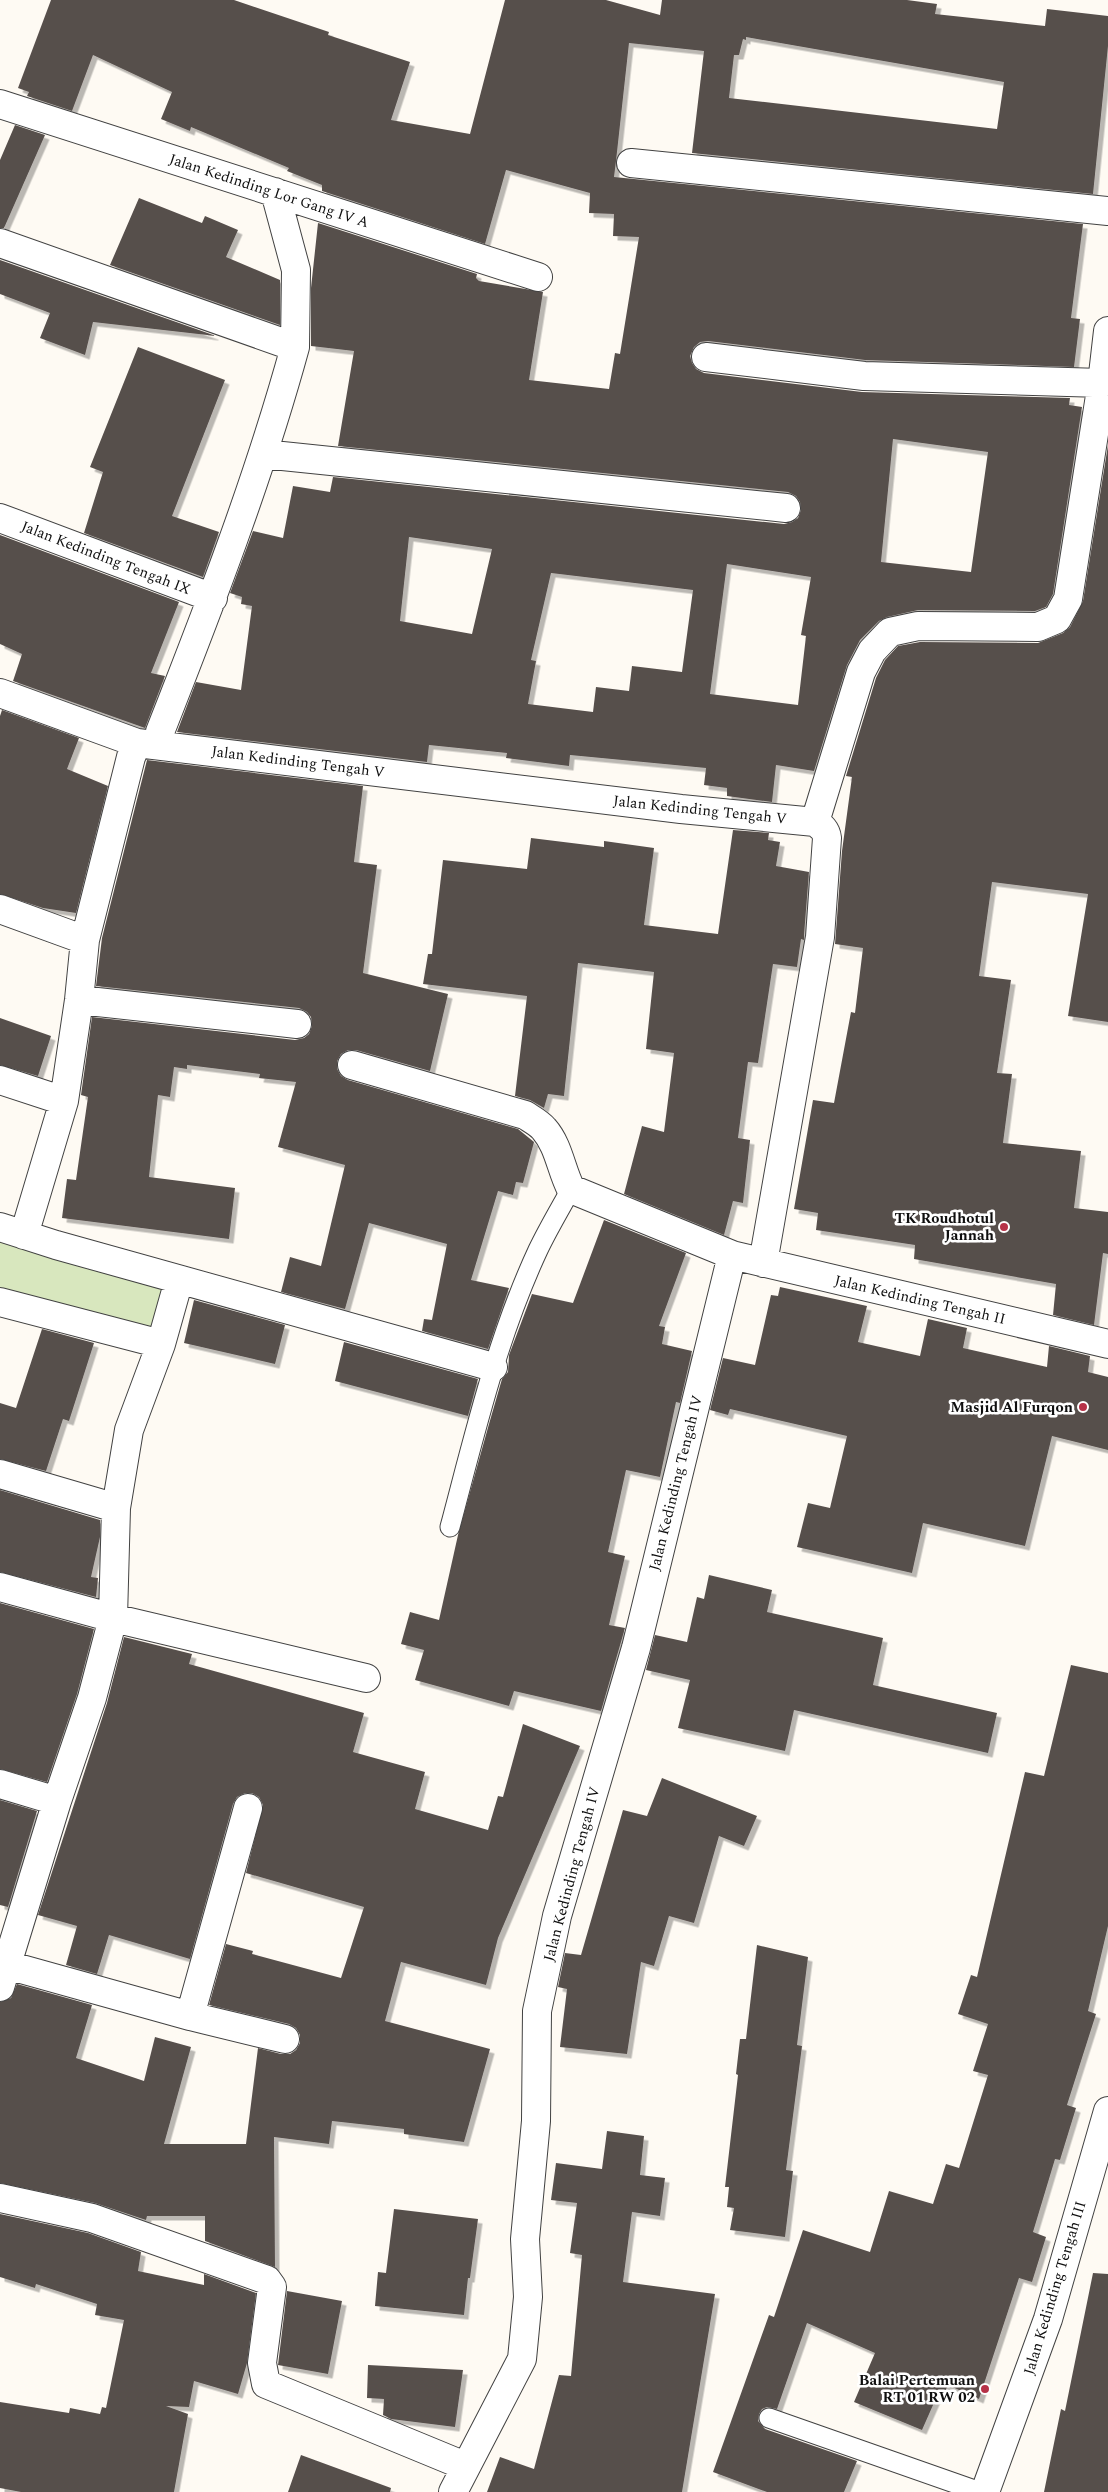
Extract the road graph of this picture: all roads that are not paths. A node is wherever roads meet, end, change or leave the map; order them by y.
1 (0, 104) edge
2 (631, 163) dead end
3 (275, 192) junction
4 (1108, 211) edge
5 (0, 243) edge
6 (538, 277) dead end
7 (1108, 331) edge
8 (295, 347) junction
9 (706, 357) dead end
10 (1102, 383) junction
11 (263, 454) junction
12 (786, 508) dead end
13 (0, 518) edge
14 (212, 598) junction
15 (0, 692) edge
16 (148, 744) junction
17 (815, 822) junction
18 (0, 909) edge
19 (84, 940) junction
20 (79, 1000) junction
21 (297, 1024) dead end
22 (352, 1065) dead end
23 (0, 1080) edge
24 (64, 1101) junction
25 (571, 1190) junction
26 (12, 1231) edge
27 (732, 1255) junction
28 (763, 1263) junction
29 (179, 1280) junction
30 (0, 1302) edge
31 (161, 1344) junction
32 (1108, 1344) edge
33 (493, 1367) junction
34 (0, 1474) edge
35 (116, 1508) junction
36 (450, 1527) dead end
37 (0, 1587) edge
38 (113, 1618) junction
39 (366, 1678) dead end
40 (0, 1784) edge
41 (57, 1802) junction
42 (248, 1808) dead end
43 (8, 1936) edge
44 (4, 1976) edge
45 (190, 2016) junction
46 (285, 2039) dead end
47 (1108, 2111) edge
48 (0, 2198) edge
49 (768, 2418) dead end
50 (465, 2466) junction
51 (453, 2492) edge
52 (980, 2492) edge
53 (985, 2492) edge

1 - 3 street, Jalan Kedinding Lor Gang IV A
2 - 4 street
3 - 6 street, Jalan Kedinding Lor Gang IV A
3 - 8 street
5 - 8 street
7 - 10 street
8 - 11 street
9 - 10 street
10 - 17 street
11 - 12 street
11 - 14 street
13 - 14 street, Jalan Kedinding Tengah IX
14 - 16 street
15 - 16 street, Jalan Kedinding Tengah V
16 - 17 street, Jalan Kedinding Tengah V
16 - 19 street
17 - 28 street
18 - 19 street
19 - 20 street
20 - 21 street
20 - 24 street
22 - 25 street
23 - 24 street
24 - 26 street
25 - 27 street, Jalan Kedinding Tengah II
25 - 33 lane
26 - 29 street
27 - 28 street, Jalan Kedinding Tengah II
27 - 50 street, Jalan Kedinding Tengah IV
28 - 32 street, Jalan Kedinding Tengah II
29 - 31 street
29 - 33 street
30 - 31 street
31 - 35 street
33 - 36 lane
34 - 35 street
35 - 38 street
37 - 38 street
38 - 39 street
38 - 41 street
40 - 41 street
41 - 43 street
42 - 45 street
43 - 44 street
44 - 45 street
45 - 46 street
47 - 53 street, Jalan Kedinding Tengah III
48 - 50 street
49 - 52 lane
50 - 51 street, Jalan Kedinding Tengah IV

